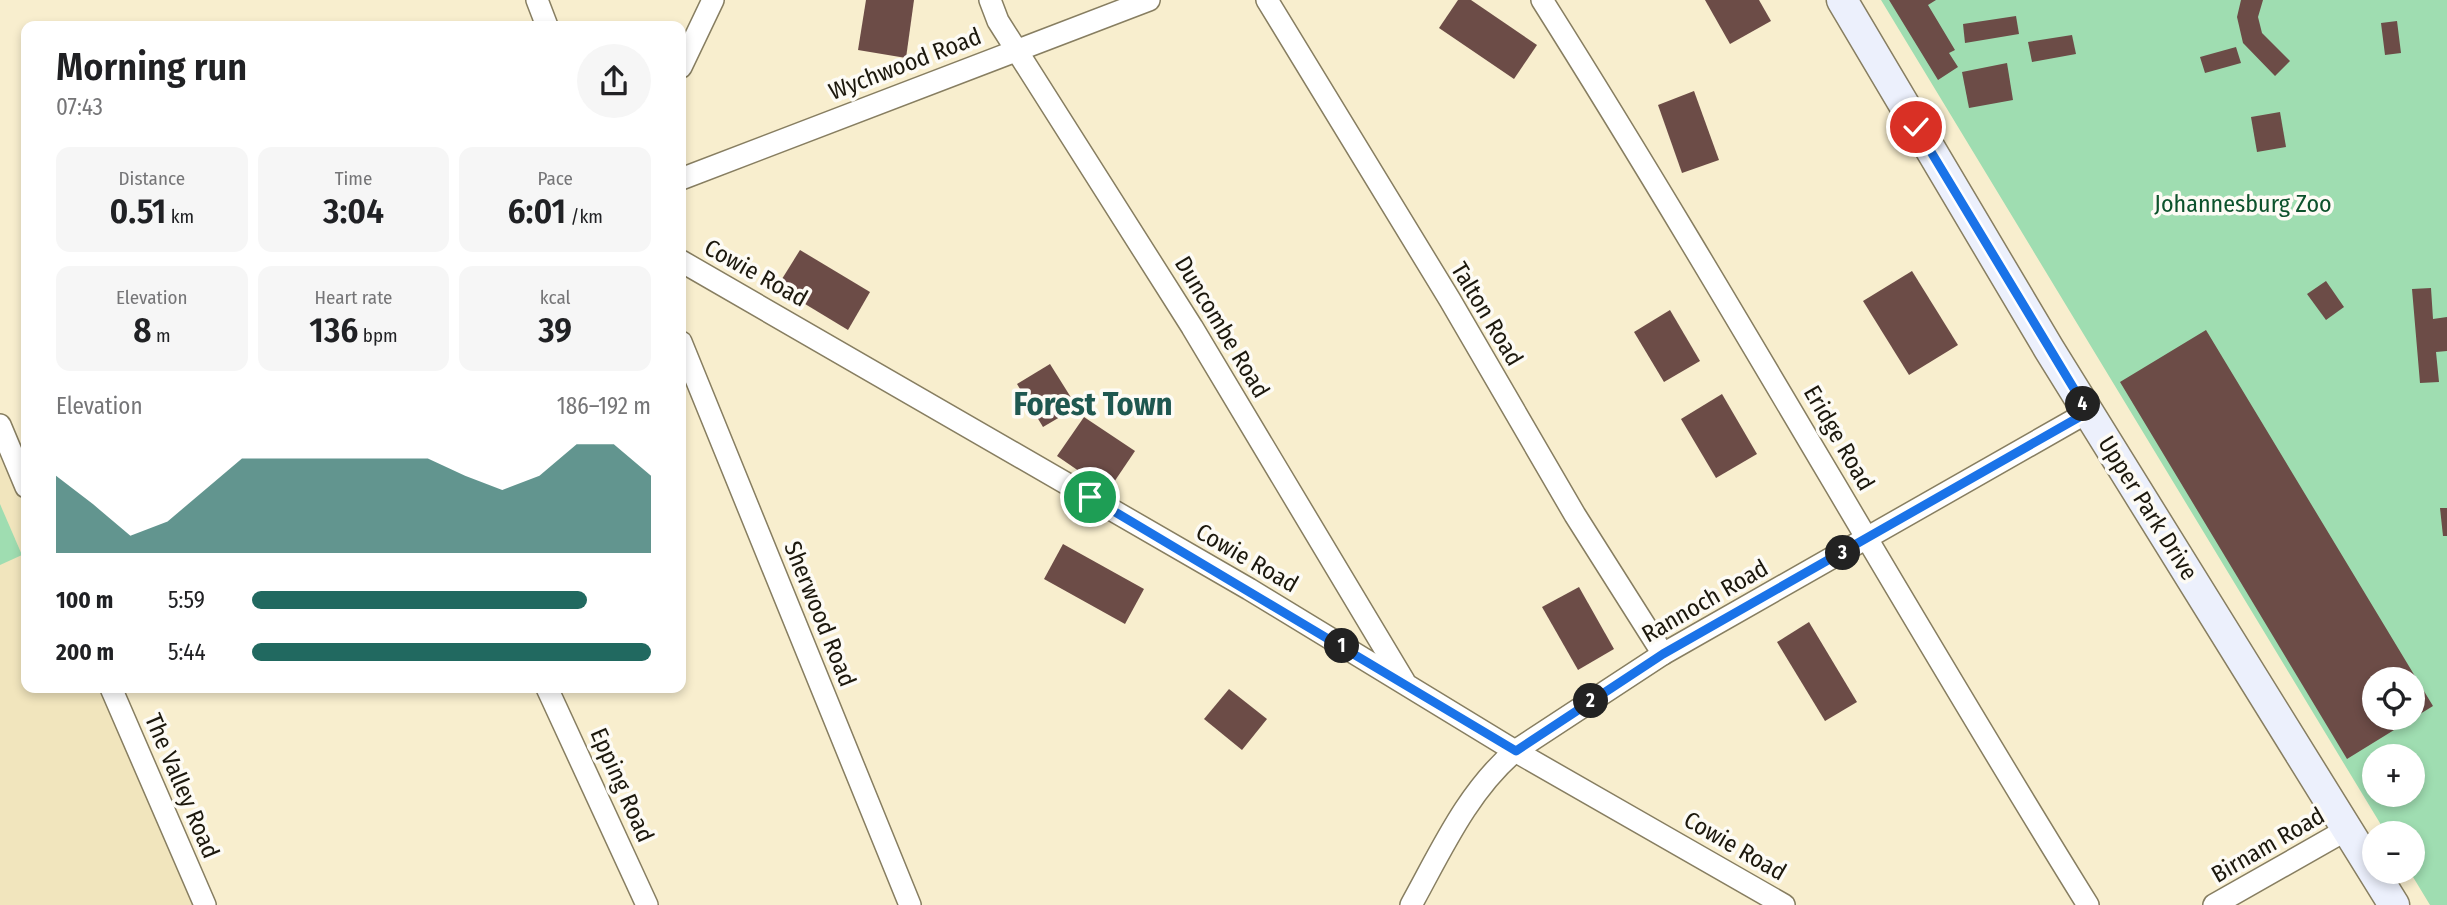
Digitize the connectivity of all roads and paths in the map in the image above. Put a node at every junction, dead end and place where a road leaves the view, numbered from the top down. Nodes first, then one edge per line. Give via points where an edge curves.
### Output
1 (537, 0) edge
2 (713, 0) edge
3 (990, 0) edge
4 (1149, 0) edge
5 (1267, 0) edge
6 (1542, 0) edge
7 (1842, 0) edge
8 (545, 21) edge
9 (1016, 50) junction
10 (686, 57) edge
11 (686, 176) edge
12 (686, 264) edge
13 (686, 354) edge
14 (2088, 412) junction
15 (0, 425) edge
16 (21, 475) edge
17 (1868, 539) junction
18 (1663, 654) junction
19 (1405, 683) junction
20 (113, 693) edge
21 (549, 693) edge
22 (1516, 751) junction
23 (2346, 830) junction
24 (205, 905) edge
25 (647, 905) edge
26 (910, 905) edge
27 (1411, 905) edge
28 (1784, 905) edge
29 (2088, 905) edge
30 (2214, 905) edge
31 (2394, 905) edge

1 - 8 street
2 - 10 street
3 - 9 street, Duncombe Road
4 - 9 street, Wychwood Road
5 - 18 street, Talton Road
6 - 17 street, Eridge Road
7 - 14 main road, Upper Park Drive
9 - 11 street, Wychwood Road
9 - 19 street, Duncombe Road via 1192,327
12 - 19 street, Cowie Road
13 - 26 street, Sherwood Road
14 - 17 street, Rannoch Road
14 - 23 main road, Upper Park Drive
15 - 16 street
17 - 18 street, Rannoch Road
17 - 29 street, Eridge Road
18 - 22 street, Rannoch Road
19 - 22 street, Cowie Road
20 - 24 street, The Valley Road
21 - 25 street, Epping Road
22 - 27 street, Rannoch Road via 1493,770 1468,803
22 - 28 street, Cowie Road
23 - 30 street, Birnam Road
23 - 31 main road, Upper Park Drive

